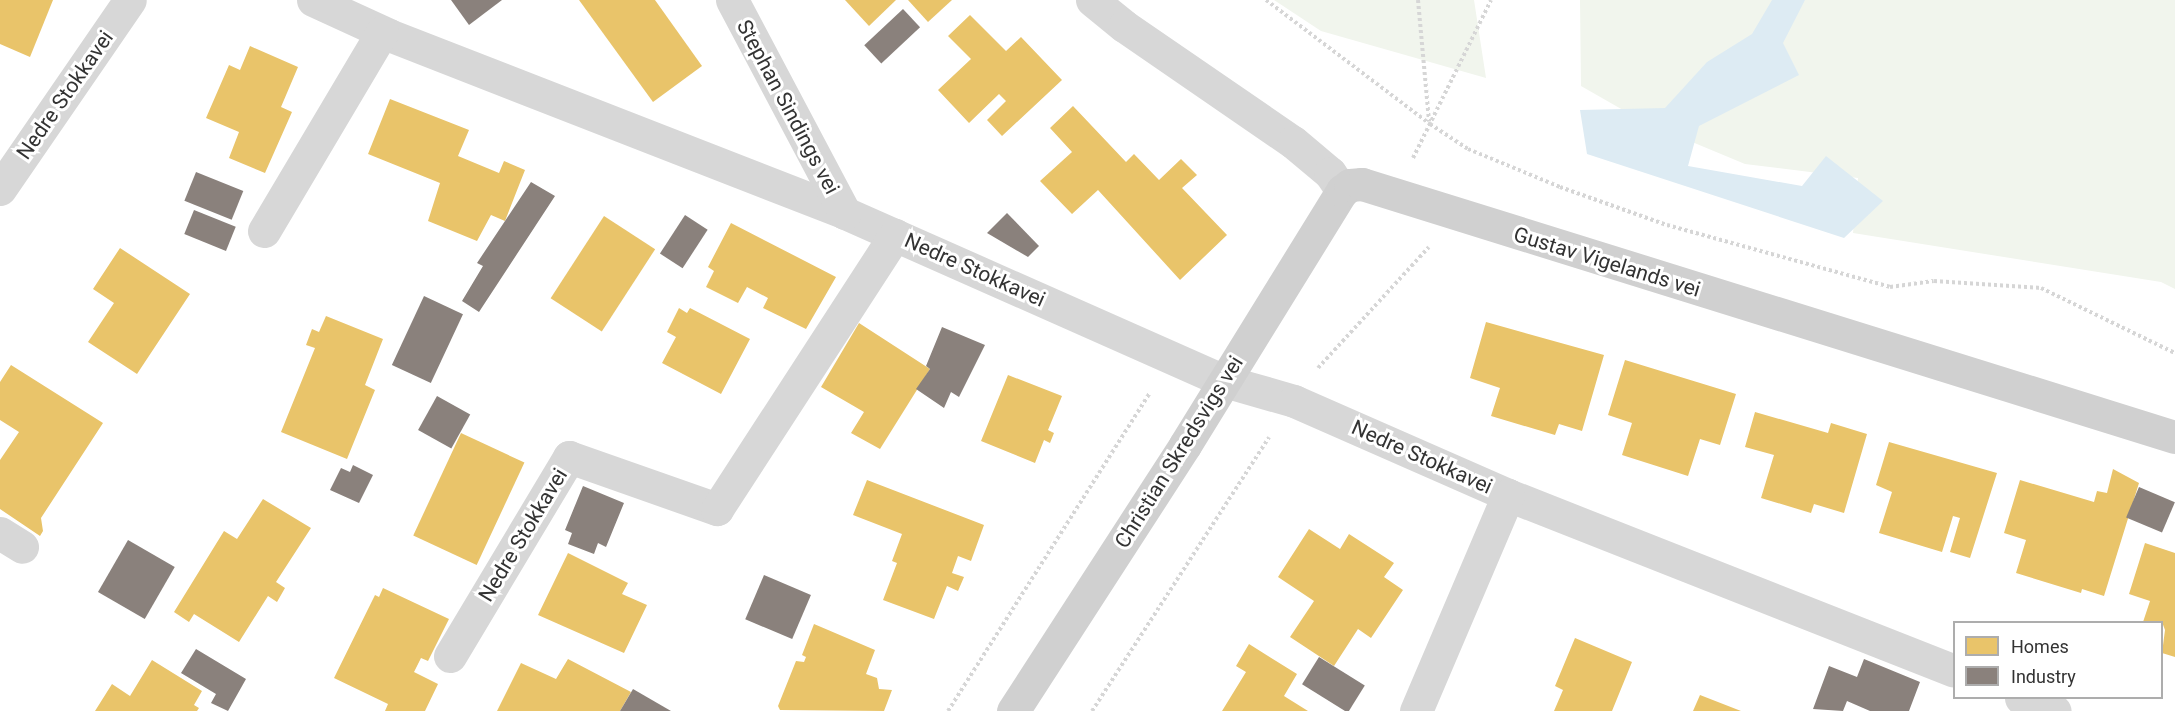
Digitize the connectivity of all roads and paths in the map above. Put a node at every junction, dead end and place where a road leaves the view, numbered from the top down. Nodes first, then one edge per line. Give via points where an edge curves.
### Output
1 (130, 0) edge
2 (313, 0) edge
3 (732, 0) edge
4 (1092, 0) edge
5 (1266, 0) edge
6 (1418, 0) edge
7 (1491, 0) edge
8 (382, 32) junction
9 (1430, 124) junction
10 (0, 189) edge
11 (1342, 191) junction
12 (1395, 196) junction
13 (845, 213) junction
14 (264, 231) dead end
15 (895, 235) junction
16 (1433, 241) dead end
17 (2175, 353) edge
18 (1173, 357) junction
19 (1224, 381) junction
20 (1294, 401) junction
21 (2175, 437) edge
22 (1508, 495) junction
23 (450, 656) dead end
24 (1953, 671) edge
25 (2024, 699) edge
26 (948, 711) edge
27 (1013, 711) edge
28 (1092, 711) edge
29 (1416, 711) edge
30 (2055, 711) edge

1 - 10 street, Nedre Stokkavei
2 - 8 street, Nedre Stokkavei
3 - 13 street, Stephan Sindings vei
4 - 11 street via 1293,142 1330,173
5 - 9 path
6 - 9 path
7 - 9 path
8 - 13 street, Nedre Stokkavei
8 - 14 street
9 - 12 path
9 - 17 path via 1468,149 1667,225 1890,287 1934,281 2041,288
11 - 12 main road, Gustav Vigelands vei via 1350,185 1362,184
11 - 19 main road, Christian Skredsvigs vei
12 - 21 main road, Gustav Vigelands vei
13 - 15 street, Nedre Stokkavei
15 - 18 street, Nedre Stokkavei
15 - 23 street, Nedre Stokkavei via 717,509 569,457
16 - 20 path via 1311,376
18 - 19 street, Nedre Stokkavei
18 - 26 path
19 - 20 street, Nedre Stokkavei
19 - 27 main road, Christian Skredsvigs vei
20 - 22 street, Nedre Stokkavei
20 - 28 path
22 - 24 street, Nedre Stokkavei
22 - 29 street
25 - 30 street

